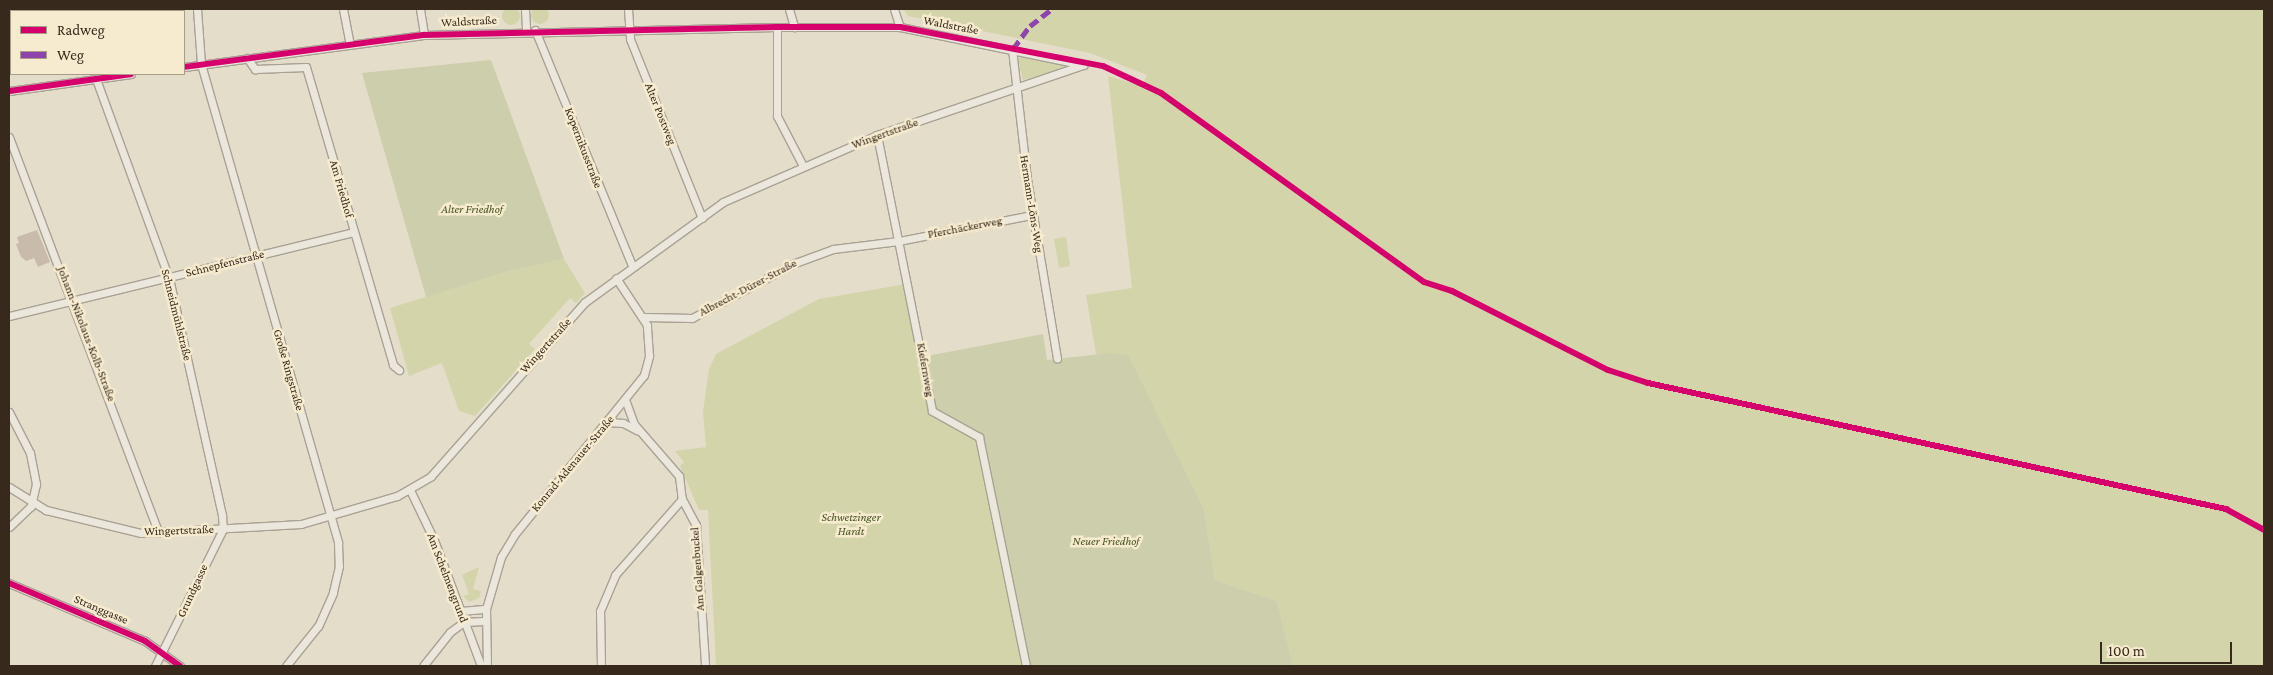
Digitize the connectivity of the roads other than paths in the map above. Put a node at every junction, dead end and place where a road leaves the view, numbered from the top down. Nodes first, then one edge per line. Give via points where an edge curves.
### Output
1 (198, 9) edge
2 (343, 9) edge
3 (420, 9) edge
4 (525, 9) edge
5 (628, 9) edge
6 (789, 9) edge
7 (894, 9) edge
8 (777, 27) junction
9 (794, 27) junction
10 (900, 27) junction
11 (628, 28) junction
12 (526, 30) junction
13 (535, 30) junction
14 (424, 35) junction
15 (350, 44) junction
16 (1012, 50) junction
17 (248, 58) junction
18 (201, 64) junction
19 (1083, 65) joint
20 (185, 67) edge
21 (124, 75) edge
22 (96, 79) junction
23 (1015, 88) junction
24 (9, 91) edge
25 (877, 135) junction
26 (9, 137) edge
27 (803, 166) junction
28 (1032, 215) junction
29 (702, 218) junction
30 (354, 232) junction
31 (899, 241) junction
32 (255, 256) junction
33 (632, 265) junction
34 (169, 278) junction
35 (616, 278) junction
36 (73, 300) junction
37 (9, 316) edge
38 (645, 317) junction
39 (1056, 358) dead end
40 (399, 370) dead end
41 (626, 402) junction
42 (9, 412) edge
43 (608, 422) junction
44 (639, 432) junction
45 (9, 486) edge
46 (410, 490) junction
47 (682, 499) junction
48 (33, 503) junction
49 (330, 515) junction
50 (9, 528) edge
51 (223, 529) junction
52 (159, 533) junction
53 (9, 583) edge
54 (486, 609) junction
55 (461, 611) junction
56 (484, 621) junction
57 (464, 622) junction
58 (164, 654) junction
59 (155, 666) edge
60 (180, 666) edge
61 (286, 666) edge
62 (423, 666) edge
63 (481, 666) edge
64 (487, 666) edge
65 (601, 666) edge
66 (705, 666) edge
67 (1026, 666) edge

1 - 18 street, Große Ringstraße
2 - 15 street
3 - 14 street
4 - 12 street
5 - 11 street, Alter Postweg
6 - 9 street
7 - 10 street
8 - 9 street, Waldstraße
8 - 11 street, Waldstraße
8 - 27 street via 775,104 782,128
9 - 10 street, Waldstraße
10 - 16 street, Waldstraße
11 - 13 street, Waldstraße
11 - 29 street, Alter Postweg
12 - 13 street, Waldstraße
12 - 14 street, Waldstraße
13 - 33 street, Kopernikusstraße
14 - 15 street, Waldstraße
15 - 17 street, Waldstraße
16 - 19 street, Waldstraße
16 - 23 street, Hermann-Löns-Weg
17 - 18 street, Waldstraße
17 - 30 street, Am Friedhof via 255,69 306,66
18 - 20 street, Waldstraße
18 - 32 street, Große Ringstraße
19 - 23 street, Wingertstraße
21 - 22 street
22 - 24 street
22 - 34 street, Schneidmühlstraße
23 - 25 street, Wingertstraße
23 - 28 street, Hermann-Löns-Weg
25 - 27 street, Wingertstraße
25 - 31 street, Kiefernweg
26 - 36 street, Johann-Nikolaus-Kolb-Straße
27 - 29 street, Wingertstraße via 723,202
28 - 31 street, Pferchäckerweg
28 - 39 street, Hermann-Löns-Weg
29 - 33 street, Wingertstraße
30 - 32 street, Schnepfenstraße
30 - 40 street, Am Friedhof via 392,364
31 - 38 street, Albrecht-Dürer-Straße via 813,254 692,318
31 - 67 street, Kiefernweg via 932,410 979,436
32 - 34 street, Schnepfenstraße
32 - 49 street, Große Ringstraße
33 - 35 street, Wingertstraße
34 - 36 street, Schnepfenstraße
34 - 51 street, Schneidmühlstraße
35 - 38 street
35 - 46 street, Wingertstraße via 585,302 437,469
36 - 37 street, Schnepfenstraße
36 - 52 street, Johann-Nikolaus-Kolb-Straße
38 - 41 street, Konrad-Adenauer-Straße via 649,346 646,366
41 - 43 street, Konrad-Adenauer-Straße
41 - 44 street, Am Galgenbuckel via 629,416
42 - 48 street via 35,468
43 - 44 street, Am Galgenbuckel via 623,423
43 - 54 street, Konrad-Adenauer-Straße via 514,535 501,557
44 - 47 street, Am Galgenbuckel via 679,476
45 - 48 street, Wingertstraße
46 - 49 street, Wingertstraße
46 - 55 street, Am Schelmengrund
47 - 65 street via 615,575 600,611
47 - 66 street, Am Galgenbuckel via 696,525
48 - 50 street
48 - 52 street, Wingertstraße via 90,524
49 - 51 street, Wingertstraße via 301,524
49 - 61 street, Große Ringstraße via 339,552 335,586 318,626
51 - 52 street, Wingertstraße
51 - 58 street, Grundgasse
53 - 58 street, Stranggasse via 145,641
54 - 55 street
54 - 56 street, Konrad-Adenauer-Straße
55 - 57 street, Am Schelmengrund
56 - 57 street
56 - 64 street, Konrad-Adenauer-Straße
57 - 62 street via 450,632
57 - 63 street, Am Schelmengrund
58 - 59 street, Grundgasse
58 - 60 street, Stranggasse

